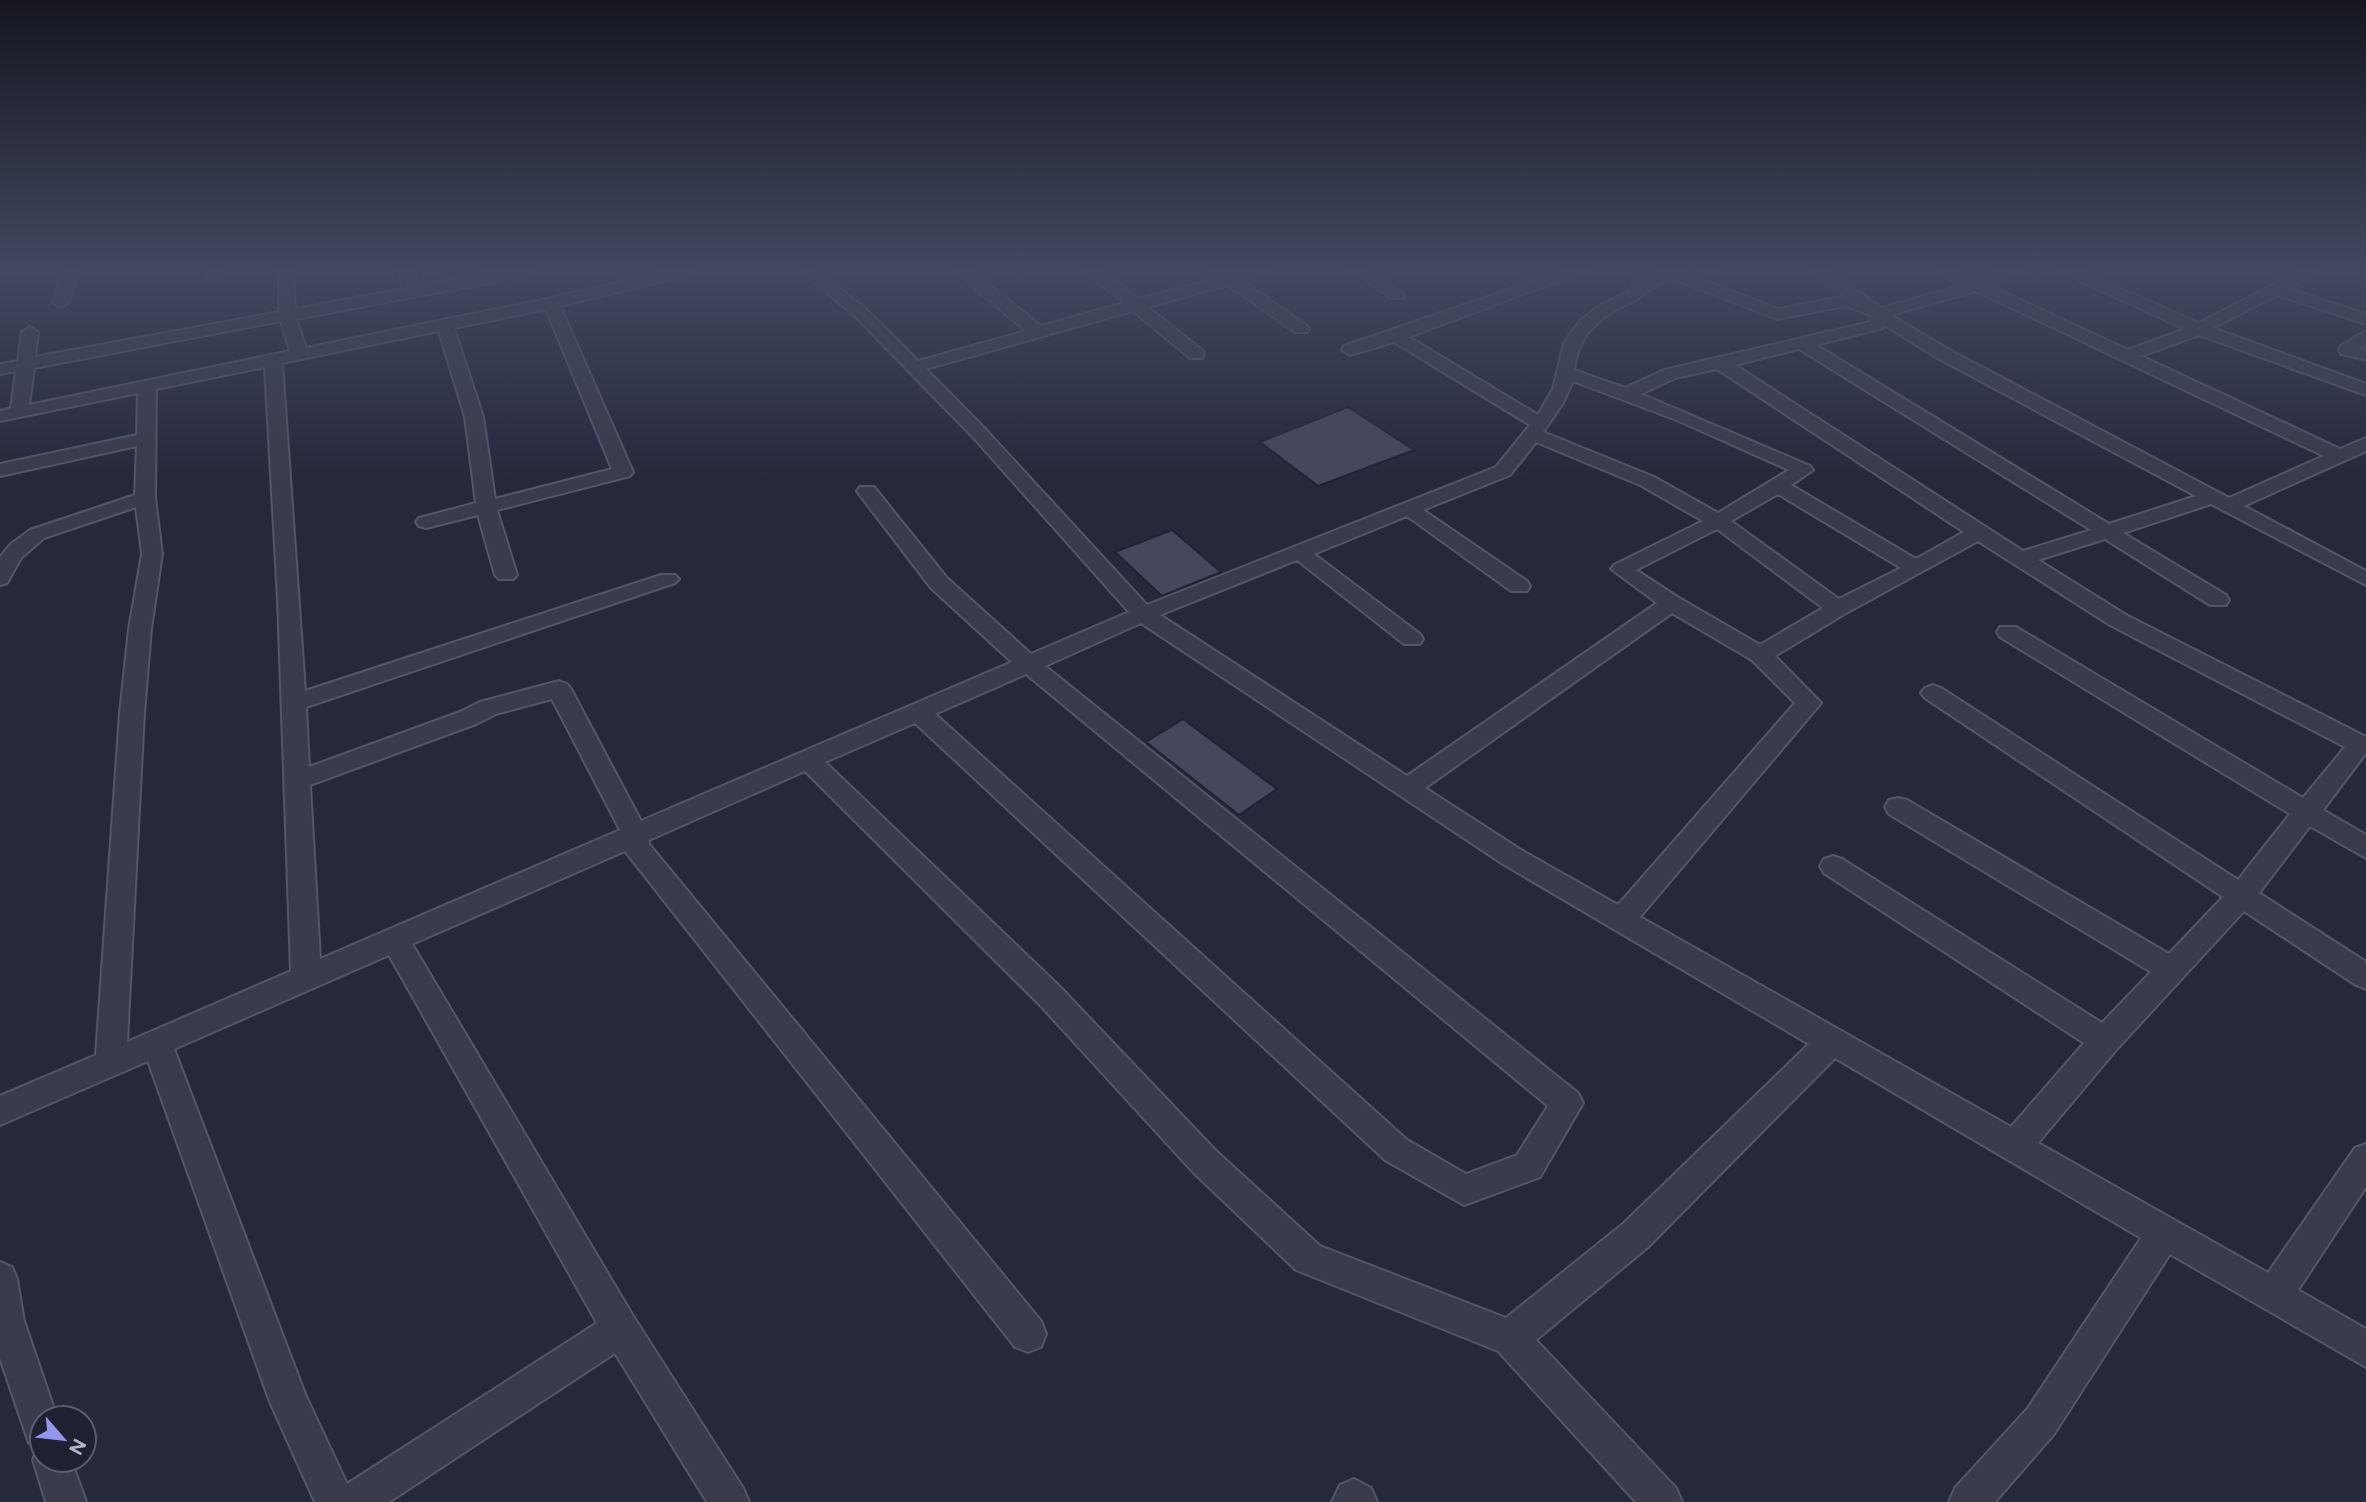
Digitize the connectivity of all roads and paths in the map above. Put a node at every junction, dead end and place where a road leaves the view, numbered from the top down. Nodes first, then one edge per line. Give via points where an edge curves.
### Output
1 (29, 340) edge
2 (155, 340) edge
3 (295, 340) edge
4 (372, 340) edge
5 (450, 340) edge
6 (567, 340) edge
7 (888, 340) edge
8 (1013, 340) edge
9 (1179, 340) edge
10 (1383, 340) edge
11 (1402, 340) edge
12 (1574, 340) edge
13 (1818, 340) edge
14 (1922, 340) edge
15 (2093, 340) edge
16 (2169, 340) edge
17 (2230, 340) edge
18 (2360, 340) edge
19 (1803, 344) junction
20 (1350, 350) dead end
21 (2347, 350) junction
22 (1196, 354) dead end
23 (300, 355) junction
24 (2366, 355) edge
25 (2127, 356) junction
26 (273, 361) junction
27 (1720, 363) junction
28 (25, 364) junction
29 (914, 367) junction
30 (0, 369) edge
31 (2315, 371) junction
32 (1565, 372) junction
33 (147, 386) junction
34 (2366, 390) edge
35 (1628, 393) junction
36 (19, 412) junction
37 (0, 416) edge
38 (1536, 429) junction
39 (147, 438) junction
40 (2366, 444) edge
41 (2340, 456) junction
42 (0, 470) edge
43 (1777, 485) junction
44 (867, 491) dead end
45 (145, 498) junction
46 (2219, 502) junction
47 (486, 508) junction
48 (1411, 510) junction
49 (1718, 521) junction
50 (426, 522) dead end
51 (1978, 532) junction
52 (2105, 532) junction
53 (1300, 553) junction
54 (2021, 559) junction
55 (1916, 568) junction
56 (506, 575) dead end
57 (0, 579) edge
58 (668, 579) dead end
59 (2366, 579) edge
60 (1519, 586) dead end
61 (2218, 600) dead end
62 (1671, 603) junction
63 (1838, 608) junction
64 (1143, 614) junction
65 (2008, 632) dead end
66 (1412, 639) dead end
67 (1760, 655) junction
68 (1028, 664) junction
69 (1933, 693) dead end
70 (294, 703) junction
71 (918, 712) junction
72 (2364, 743) edge
73 (807, 759) junction
74 (298, 780) junction
75 (1408, 788) junction
76 (1898, 807) dead end
77 (2306, 813) junction
78 (635, 834) junction
79 (2366, 848) edge
80 (1833, 866) dead end
81 (2241, 897) junction
82 (1620, 920) junction
83 (394, 938) junction
84 (2171, 970) junction
85 (306, 976) junction
86 (2366, 977) edge
87 (156, 1041) junction
88 (2105, 1041) junction
89 (1831, 1042) junction
90 (110, 1063) junction
91 (0, 1111) edge
92 (2013, 1148) junction
93 (2366, 1159) edge
94 (2164, 1233) junction
95 (0, 1279) edge
96 (2274, 1295) junction
97 (620, 1329) junction
98 (1028, 1334) dead end
99 (1510, 1338) junction
100 (2366, 1349) edge
101 (33, 1404) edge
102 (57, 1474) edge
103 (66, 1502) edge
104 (335, 1502) edge
105 (355, 1502) edge
106 (729, 1502) edge
107 (1662, 1502) edge
108 (1969, 1502) edge

1 - 28 street
2 - 28 street
3 - 23 street
4 - 23 street
5 - 47 street via 474,417
6 - 47 street via 623,472
7 - 29 street
8 - 29 street
9 - 22 street
10 - 20 street
11 - 38 street
12 - 32 street
13 - 19 street
14 - 46 street
15 - 25 street
16 - 25 street
17 - 31 street
18 - 21 street
19 - 27 street
19 - 52 street
21 - 24 street
21 - 31 street
23 - 26 street
25 - 41 street
26 - 33 street
26 - 70 street
27 - 35 street via 1670,374
27 - 51 street
28 - 30 street
28 - 36 street
29 - 64 street
31 - 34 street
32 - 35 street
32 - 38 street via 1562,390
33 - 36 street
33 - 39 street
35 - 43 street via 1803,470
36 - 37 street
38 - 48 street via 1503,471
38 - 49 street via 1647,481
39 - 42 street
39 - 45 street
40 - 41 street
41 - 46 street
43 - 49 street
43 - 55 street
44 - 68 street via 939,583
45 - 57 street via 37,534 5,563
45 - 90 street via 152,554 132,713
46 - 52 street
46 - 59 street
47 - 50 street
47 - 56 street
48 - 53 street
48 - 60 street
49 - 62 street via 1621,569
49 - 63 street
51 - 54 street
51 - 55 street
52 - 54 street
52 - 61 street
53 - 64 street
53 - 66 street
54 - 72 street via 2118,620
55 - 63 street
58 - 70 street
62 - 67 street
62 - 75 street
63 - 67 street
64 - 68 street
64 - 75 street
65 - 77 street
67 - 82 street via 1809,703
68 - 71 street
68 - 71 street via 1567,1103 1528,1166 1464,1190 1396,1150
69 - 81 street
70 - 74 street
71 - 73 street
72 - 77 street
73 - 78 street
73 - 99 street via 1050,996 1204,1161 1308,1258
74 - 78 street via 488,708 559,688
74 - 85 street
75 - 82 street via 1512,857
76 - 84 street
77 - 79 street
77 - 81 street
78 - 83 street
78 - 98 street via 636,847
80 - 88 street
81 - 84 street
81 - 86 street
82 - 89 street
83 - 85 street
83 - 97 street
84 - 88 street
85 - 87 street
87 - 90 street
87 - 104 street via 289,1402
88 - 92 street
89 - 92 street
89 - 99 street via 1636,1235
90 - 91 street
92 - 94 street
93 - 96 street
94 - 96 street
94 - 108 street via 2041,1421
95 - 101 street via 6,1321
96 - 100 street
97 - 105 street
97 - 106 street
99 - 107 street
102 - 103 street

